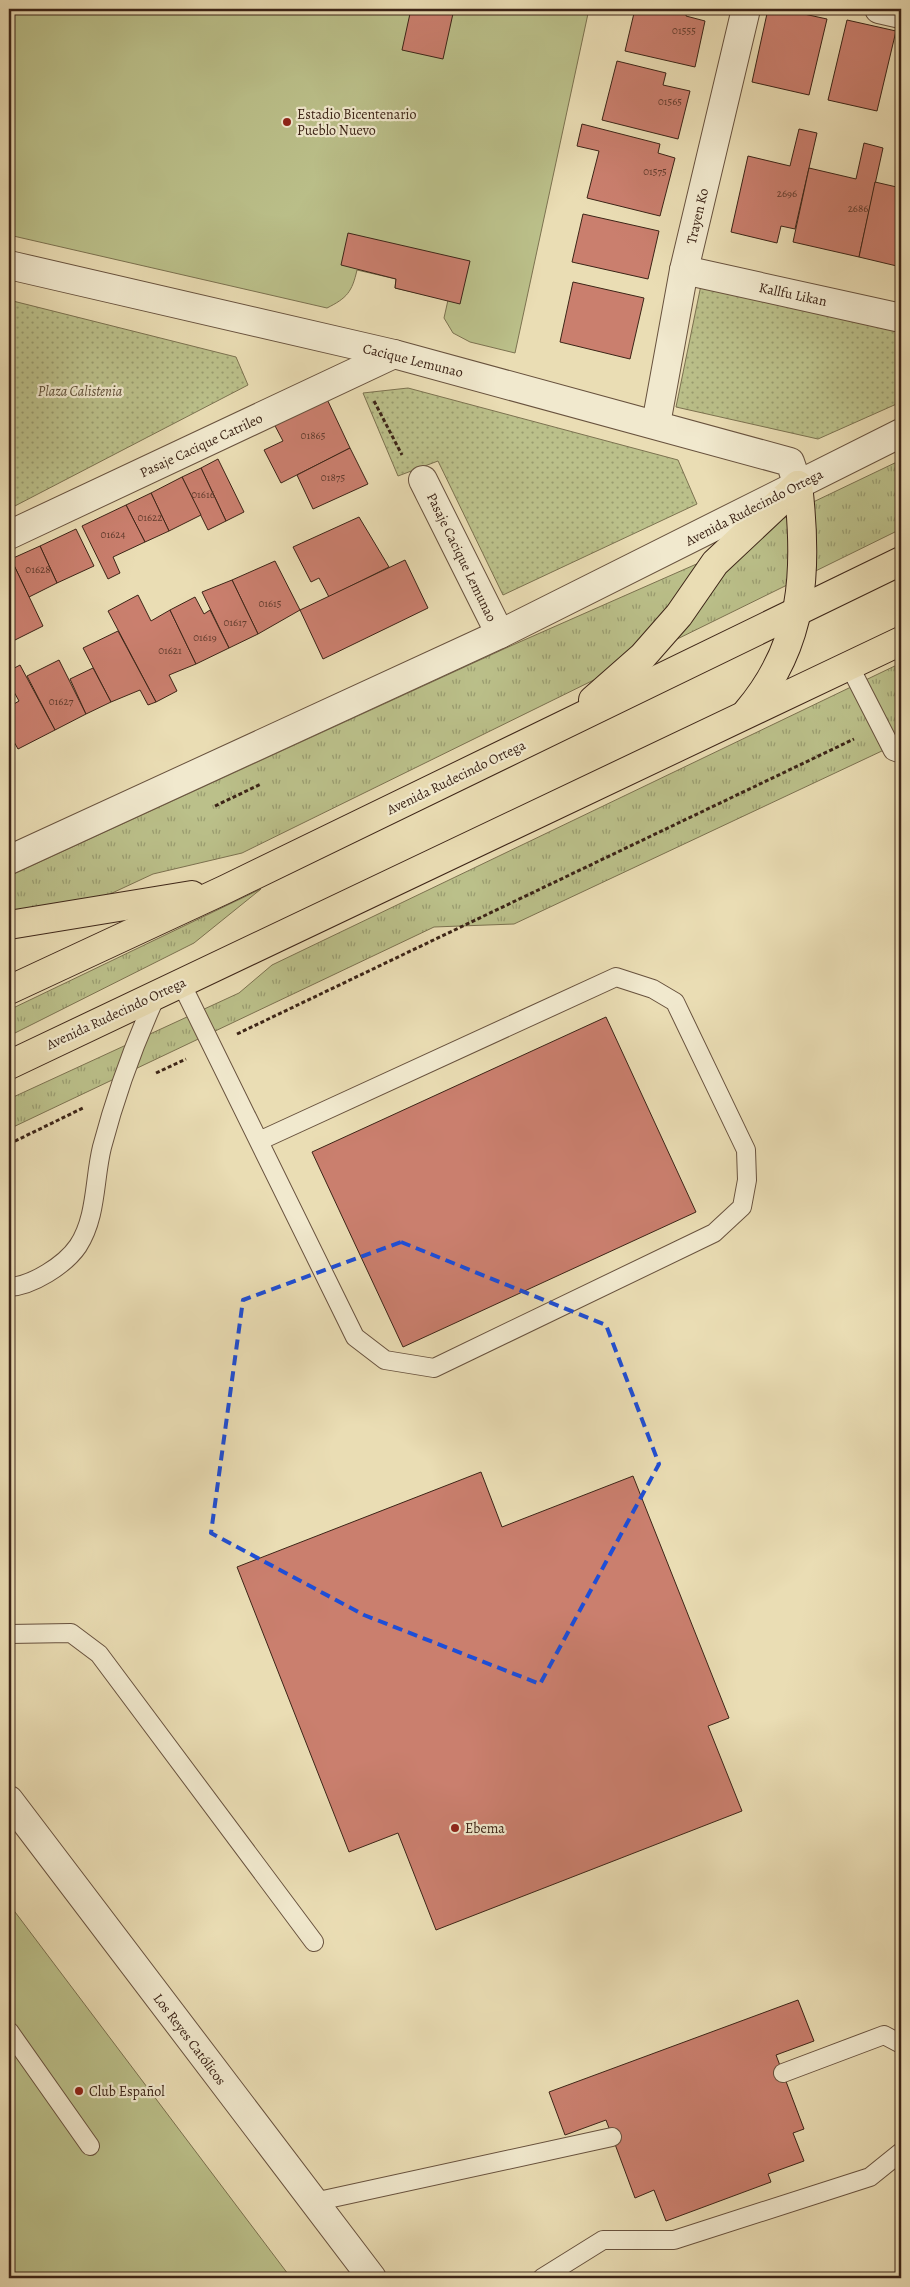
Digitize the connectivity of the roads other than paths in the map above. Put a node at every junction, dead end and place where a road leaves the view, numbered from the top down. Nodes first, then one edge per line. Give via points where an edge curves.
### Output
1 (746, 9) edge
2 (880, 9) edge
3 (901, 14) edge
4 (9, 265) edge
5 (684, 270) junction
6 (901, 318) edge
7 (394, 354) junction
8 (656, 424) junction
9 (901, 433) edge
10 (423, 480) road end
11 (798, 485) junction
12 (11, 529) edge
13 (901, 561) edge
14 (798, 612) junction
15 (500, 634) junction
16 (901, 641) edge
17 (850, 667) junction
18 (744, 715) junction
19 (556, 728) junction
20 (901, 754) edge
21 (9, 860) edge
22 (226, 889) junction
23 (9, 925) edge
24 (169, 988) junction
25 (9, 990) edge
26 (9, 1064) edge
27 (259, 1141) junction
28 (9, 1287) edge
29 (9, 1634) edge
30 (9, 1800) edge
31 (314, 1942) dead end
32 (9, 2031) edge
33 (901, 2044) edge
34 (782, 2073) dead end
35 (612, 2137) dead end
36 (90, 2146) dead end
37 (901, 2152) edge
38 (314, 2202) junction
39 (372, 2278) edge
40 (542, 2278) edge

1 - 5 street, Trayen Ko
2 - 3 street
4 - 7 street, Cacique Lemunao
5 - 6 street, Kallfu Likan
5 - 8 street, Trayen Ko
7 - 8 street, Cacique Lemunao
7 - 12 street, Pasaje Cacique Catrileo
8 - 11 street, Cacique Lemunao via 790,462
9 - 11 street, Avenida Rudecindo Ortega
10 - 15 street, Pasaje Cacique Lemunao
11 - 14 main road via 803,527 803,570
11 - 15 street, Avenida Rudecindo Ortega
11 - 19 main road via 715,563 679,615 643,656
13 - 14 main road, Avenida Rudecindo Ortega
14 - 18 main road via 773,677
14 - 19 main road, Avenida Rudecindo Ortega
15 - 21 street, Avenida Rudecindo Ortega
16 - 17 main road, Avenida Rudecindo Ortega
17 - 18 main road, Avenida Rudecindo Ortega
17 - 20 lane via 892,751
18 - 24 main road, Avenida Rudecindo Ortega
19 - 22 main road, Avenida Rudecindo Ortega
22 - 23 main road
22 - 25 main road, Avenida Rudecindo Ortega
24 - 26 main road, Avenida Rudecindo Ortega
24 - 27 lane via 212,1046
24 - 28 lane via 138,1038 118,1092 100,1154 88,1224 79,1244 58,1267 17,1287
27 - 27 lane via 355,1337 386,1360 434,1368 714,1233 742,1207 746,1180 746,1150 675,1002 653,989 616,977
29 - 31 lane via 70,1634 100,1654
30 - 38 street, Los Reyes Católicos
32 - 36 lane
33 - 34 lane via 884,2035
35 - 38 lane
37 - 40 lane via 870,2177 674,2240 603,2240
38 - 39 street, Los Reyes Católicos

